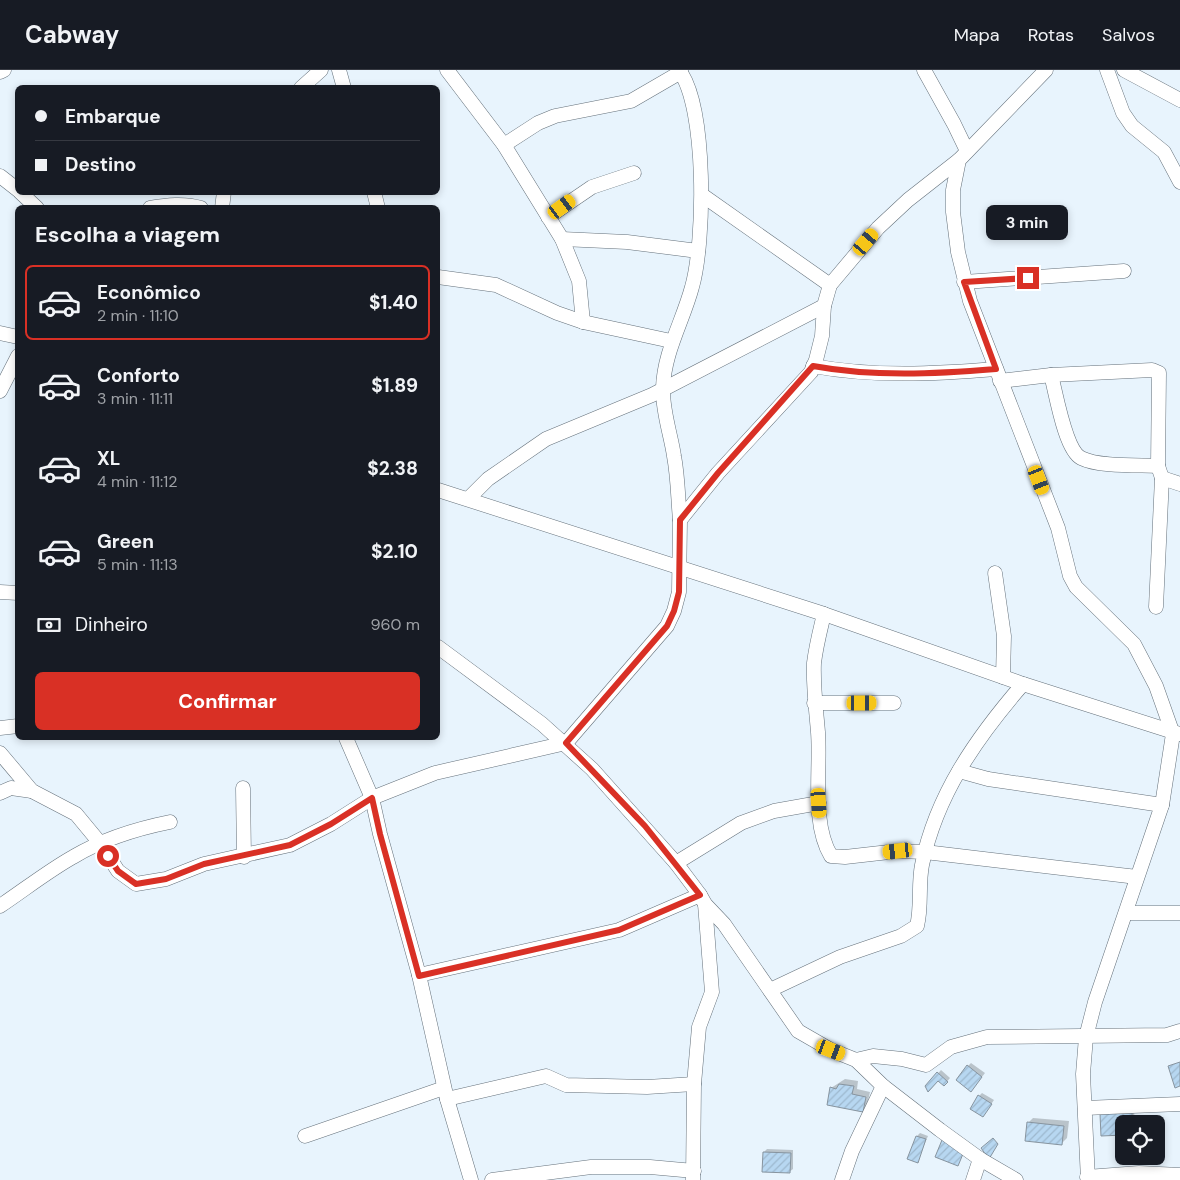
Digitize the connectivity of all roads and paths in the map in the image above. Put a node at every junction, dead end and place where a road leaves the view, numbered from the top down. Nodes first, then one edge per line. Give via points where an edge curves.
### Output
1 (4, 70) edge
2 (321, 70) edge
3 (339, 70) edge
4 (447, 70) edge
5 (924, 70) edge
6 (1046, 70) edge
7 (1107, 70) edge
8 (1124, 70) edge
9 (680, 71) edge
10 (0, 72) edge
11 (304, 85) edge
12 (343, 85) edge
13 (1180, 100) edge
14 (504, 144) junction
15 (963, 156) junction
16 (634, 173) dead end
17 (0, 176) edge
18 (1180, 182) edge
19 (15, 188) edge
20 (23, 195) edge
21 (702, 195) junction
22 (34, 205) edge
23 (167, 205) edge
24 (192, 205) edge
25 (548, 217) junction
26 (562, 239) junction
27 (698, 252) junction
28 (1124, 271) dead end
29 (440, 277) edge
30 (964, 282) junction
31 (830, 285) junction
32 (824, 306) junction
33 (583, 322) junction
34 (0, 333) edge
35 (15, 336) edge
36 (671, 341) junction
37 (15, 362) edge
38 (813, 366) junction
39 (998, 375) junction
40 (1051, 375) junction
41 (663, 389) junction
42 (0, 391) edge
43 (1160, 472) junction
44 (1180, 484) edge
45 (440, 491) edge
46 (468, 499) junction
47 (680, 520) junction
48 (680, 569) junction
49 (995, 573) dead end
50 (0, 592) edge
51 (15, 593) edge
52 (1156, 607) dead end
53 (824, 614) junction
54 (440, 648) edge
55 (1003, 677) junction
56 (1023, 684) junction
57 (814, 703) junction
58 (894, 703) dead end
59 (15, 726) edge
60 (0, 728) edge
61 (1177, 734) edge
62 (347, 740) edge
63 (566, 743) junction
64 (0, 753) edge
65 (958, 771) junction
66 (243, 788) dead end
67 (32, 791) junction
68 (0, 793) edge
69 (372, 798) junction
70 (819, 803) junction
71 (1162, 805) junction
72 (170, 822) dead end
73 (100, 843) junction
74 (925, 852) junction
75 (244, 857) junction
76 (676, 863) junction
77 (1137, 877) junction
78 (703, 899) junction
79 (0, 906) edge
80 (1126, 913) junction
81 (1180, 913) edge
82 (419, 976) junction
83 (770, 990) junction
84 (1180, 1030) edge
85 (1086, 1037) junction
86 (856, 1060) junction
87 (694, 1084) junction
88 (883, 1086) junction
89 (445, 1094) junction
90 (1180, 1104) edge
91 (1085, 1108) junction
92 (305, 1136) dead end
93 (980, 1159) junction
94 (694, 1175) edge
95 (1180, 1175) edge
96 (1087, 1179) edge
97 (470, 1180) edge
98 (492, 1180) edge
99 (842, 1180) edge
100 (973, 1180) edge
101 (1016, 1180) edge

1 - 10 street
2 - 11 street
3 - 12 street
4 - 14 street
5 - 15 street via 954,124
6 - 15 street
7 - 18 street via 1123,113 1132,126 1164,152
8 - 13 street
9 - 14 street via 632,101 555,116
9 - 21 street via 696,118
14 - 25 street
15 - 30 street via 953,190 953,212
15 - 31 street via 878,228
16 - 25 street via 592,187
17 - 19 street
20 - 22 street
21 - 27 street
21 - 31 street
23 - 24 street
25 - 26 street
26 - 27 street via 627,242
26 - 33 street via 579,281
27 - 36 street via 693,285
28 - 30 street
29 - 33 street via 496,285
30 - 39 street
31 - 32 street
32 - 38 street via 822,336
32 - 41 street
33 - 36 street
34 - 35 street
36 - 41 street
37 - 42 street
38 - 39 street via 838,371
38 - 47 street
39 - 40 street
39 - 61 street via 1058,528 1070,576 1076,587 1134,644
40 - 43 street via 1066,433 1077,456
40 - 43 street via 1157,371 1160,376
41 - 46 street via 546,439 488,479
41 - 47 street via 675,459
43 - 44 street
43 - 52 street
45 - 46 street
46 - 48 street
47 - 48 street
48 - 53 street
48 - 63 street via 679,592 667,626
49 - 55 street via 1004,636
50 - 51 street
53 - 55 street
53 - 57 street via 815,656
54 - 63 street
55 - 56 street
56 - 61 street
56 - 65 street via 993,718
57 - 58 street
57 - 70 street via 818,732
59 - 60 street
61 - 71 street
62 - 69 street
63 - 69 street via 435,773
63 - 76 street
64 - 67 street
65 - 71 street via 988,779
65 - 74 street via 935,820
66 - 75 street
67 - 68 street via 11,788
67 - 73 street via 76,814
69 - 75 street via 290,845
69 - 82 street
70 - 74 street via 823,838 831,856
70 - 76 street via 774,811 741,822
71 - 77 street
72 - 73 street via 134,830
73 - 75 street via 118,871 136,884 166,879 204,864
73 - 79 street via 72,857
74 - 77 street
74 - 83 street via 917,926 889,941 840,957
76 - 78 street
77 - 80 street
78 - 82 street via 619,930
78 - 83 street
78 - 87 street via 712,992 699,1027
80 - 81 street
80 - 85 street
82 - 89 street
83 - 86 street via 798,1030 831,1050
84 - 85 street via 1166,1035
85 - 86 street via 987,1037 951,1048 926,1065 872,1056
85 - 91 street
86 - 88 street
87 - 89 street via 647,1087 566,1085 546,1076
87 - 94 street
88 - 93 street
88 - 99 street
89 - 92 street
89 - 97 street
90 - 91 street
91 - 96 street
93 - 100 street
93 - 101 street
94 - 98 street via 650,1167 591,1167
95 - 96 street via 1139,1173

